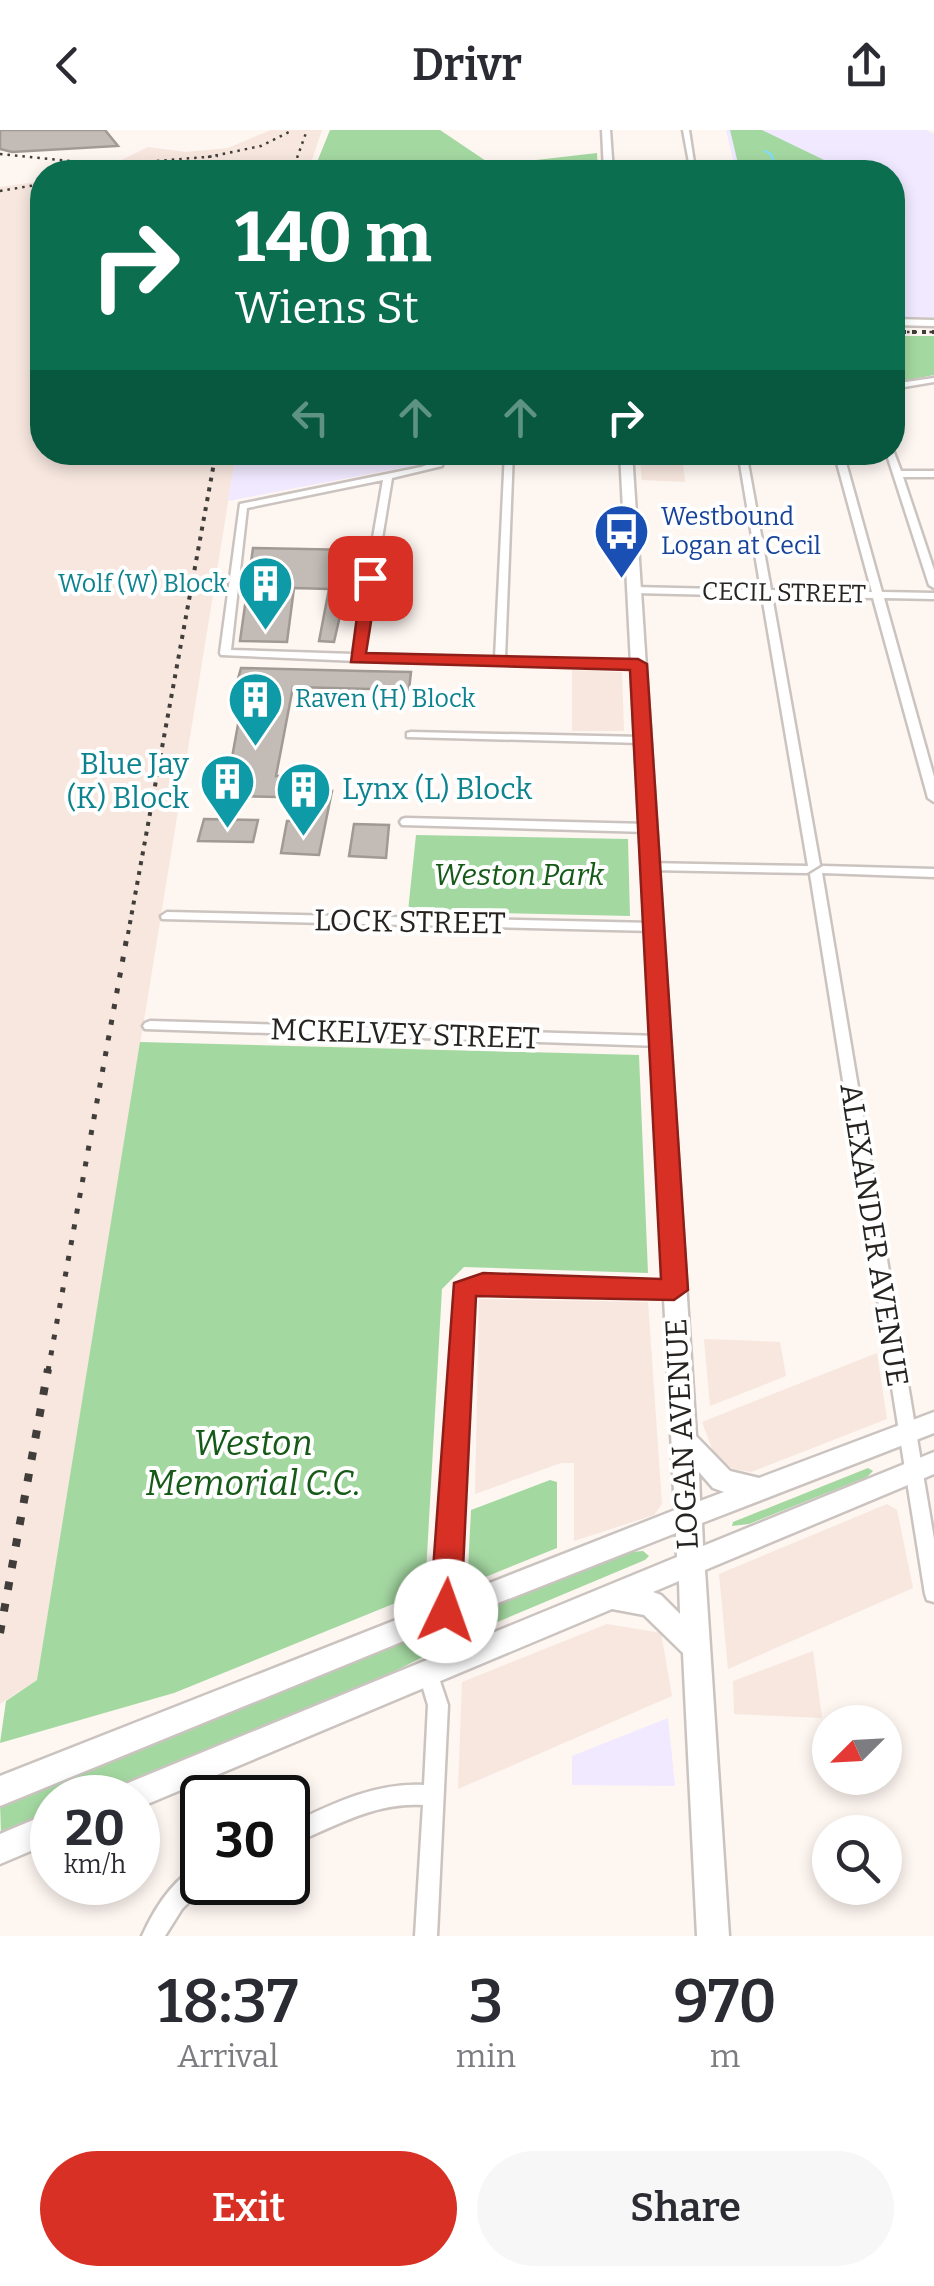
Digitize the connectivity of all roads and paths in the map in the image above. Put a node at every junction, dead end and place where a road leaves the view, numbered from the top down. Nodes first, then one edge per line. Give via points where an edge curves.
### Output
1 (606, 130) edge
2 (686, 130) edge
3 (608, 160) edge
4 (691, 160) edge
5 (905, 322) edge
6 (934, 323) edge
7 (934, 380) edge
8 (905, 386) edge
9 (435, 465) edge
10 (508, 465) edge
11 (627, 465) edge
12 (744, 465) edge
13 (842, 465) edge
14 (895, 465) edge
15 (898, 474) junction
16 (934, 474) edge
17 (388, 476) junction
18 (934, 585) edge
19 (634, 590) junction
20 (767, 593) junction
21 (877, 595) junction
22 (934, 596) edge
23 (357, 658) junction
24 (500, 662) junction
25 (638, 664) junction
26 (410, 736) dead end
27 (642, 740) junction
28 (934, 798) edge
29 (406, 822) dead end
30 (648, 828) junction
31 (650, 866) junction
32 (815, 870) junction
33 (934, 873) edge
34 (168, 916) dead end
35 (653, 927) junction
36 (150, 1026) dead end
37 (660, 1041) junction
38 (674, 1290) junction
39 (934, 1422) edge
40 (905, 1434) junction
41 (683, 1439) junction
42 (924, 1467) edge
43 (764, 1490) junction
44 (688, 1520) junction
45 (688, 1564) junction
46 (934, 1594) edge
47 (608, 1598) junction
48 (446, 1611) junction
49 (695, 1647) junction
50 (429, 1675) junction
51 (160, 1784) edge
52 (0, 1792) edge
53 (433, 1796) junction
54 (310, 1827) edge
55 (30, 1836) edge
56 (0, 1848) edge
57 (180, 1894) edge
58 (152, 1936) edge
59 (426, 1936) edge
60 (712, 1936) edge

1 - 3 main road
2 - 4 street
5 - 6 main road
7 - 8 street
9 - 17 street
10 - 24 street
11 - 19 main road, LOGAN AVENUE
12 - 20 street, ALEXANDER AVENUE
13 - 21 street
14 - 15 street
15 - 16 street
15 - 18 street
17 - 23 street
17 - 23 street via 241,510 225,653
19 - 20 street, CECIL STREET
19 - 25 main road, LOGAN AVENUE
20 - 21 street, CECIL STREET
20 - 32 street, ALEXANDER AVENUE
21 - 22 street, CECIL STREET
21 - 28 street
23 - 24 street
24 - 25 street
25 - 27 main road, LOGAN AVENUE
26 - 27 street
27 - 30 main road, LOGAN AVENUE
29 - 30 street
30 - 31 main road, LOGAN AVENUE
31 - 32 street
31 - 35 main road, LOGAN AVENUE
32 - 33 street
32 - 40 street, ALEXANDER AVENUE
34 - 35 street, LOCK STREET
35 - 37 main road, LOGAN AVENUE
36 - 37 street, MCKELVEY STREET
37 - 38 main road, LOGAN AVENUE
38 - 41 main road, LOGAN AVENUE
38 - 48 street via 472,1284 463,1290
39 - 40 main road
40 - 42 street, ALEXANDER AVENUE
40 - 43 main road
41 - 43 main road via 722,1480
41 - 44 main road, LOGAN AVENUE
42 - 45 main road
42 - 46 street, ALEXANDER AVENUE
43 - 44 main road
44 - 45 main road, LOGAN AVENUE
44 - 48 main road
45 - 47 main road
45 - 49 main road, LOGAN AVENUE
47 - 49 main road via 651,1604
47 - 50 main road
48 - 52 main road
49 - 60 main road, LOGAN AVENUE
50 - 51 main road
50 - 53 street via 438,1705
53 - 54 street via 369,1802
53 - 59 street
55 - 56 main road
57 - 58 street

